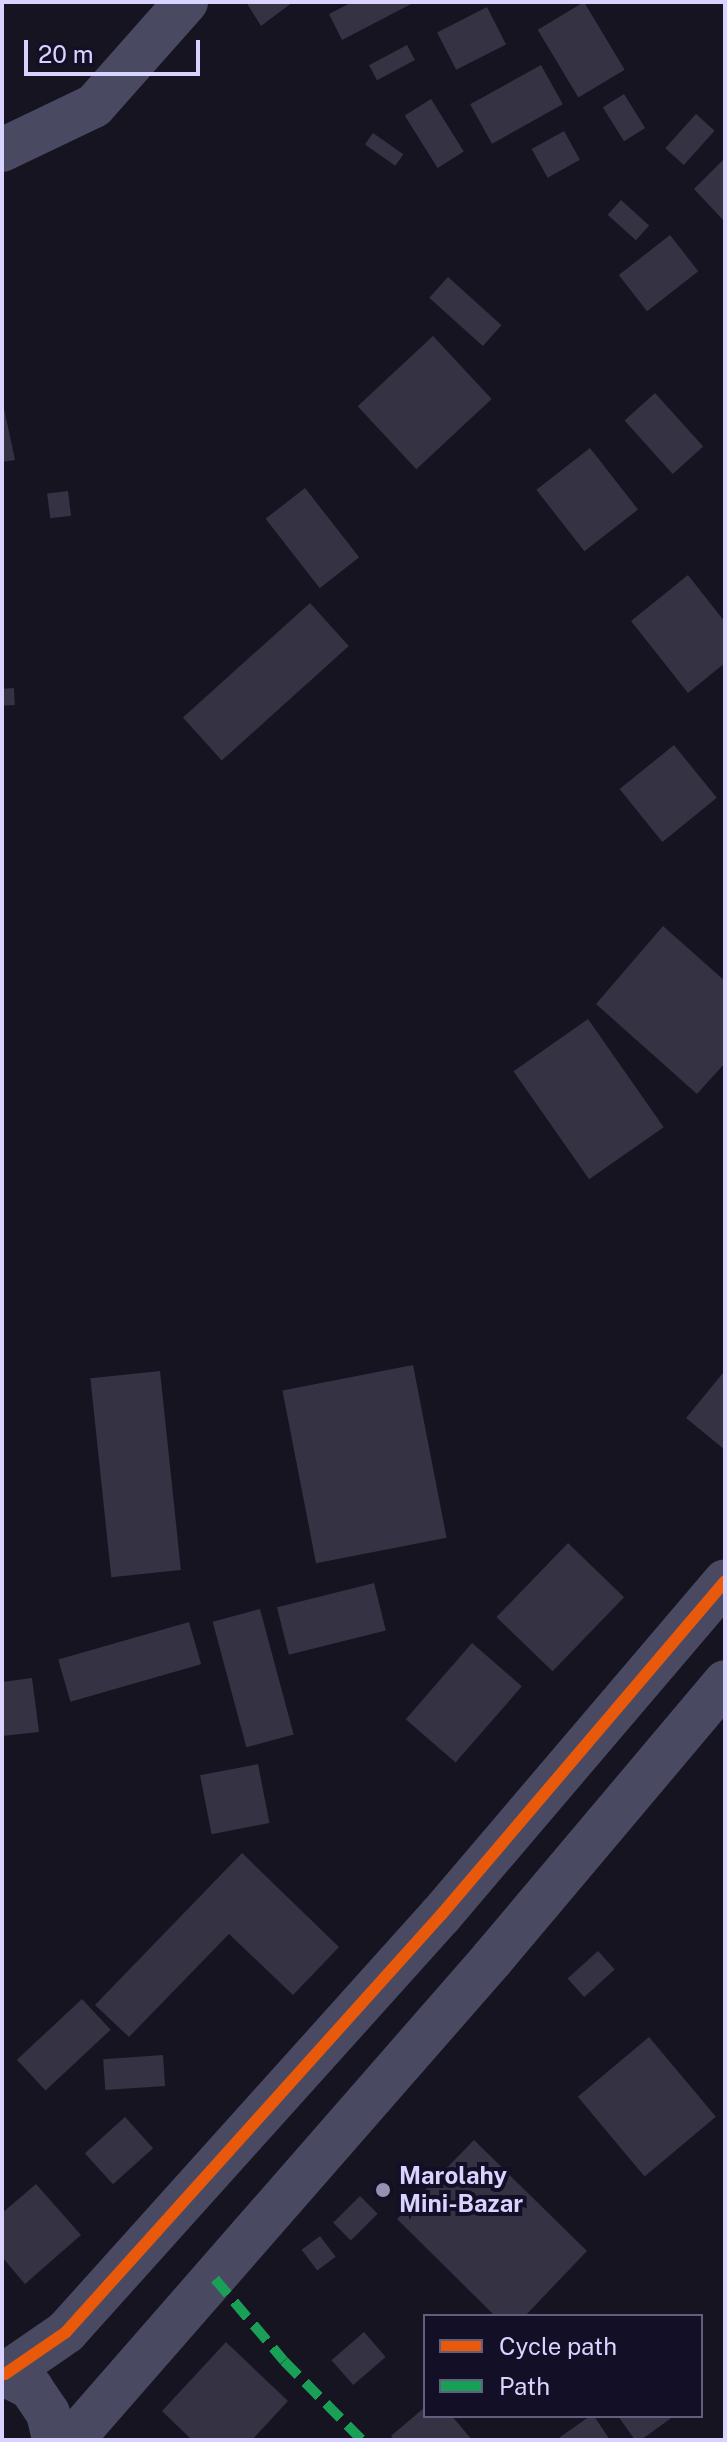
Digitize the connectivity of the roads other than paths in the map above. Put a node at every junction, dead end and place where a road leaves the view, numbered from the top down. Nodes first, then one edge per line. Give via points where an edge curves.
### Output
1 (186, 2) edge
2 (2, 150) edge
3 (725, 1581) edge
4 (725, 1682) edge
5 (4, 2373) edge
6 (54, 2440) edge
7 (72, 2440) edge

1 - 2 street via 94,106
3 - 5 street via 441,1915 66,2332
4 - 7 street via 482,1971
5 - 6 street via 31,2388 48,2413

